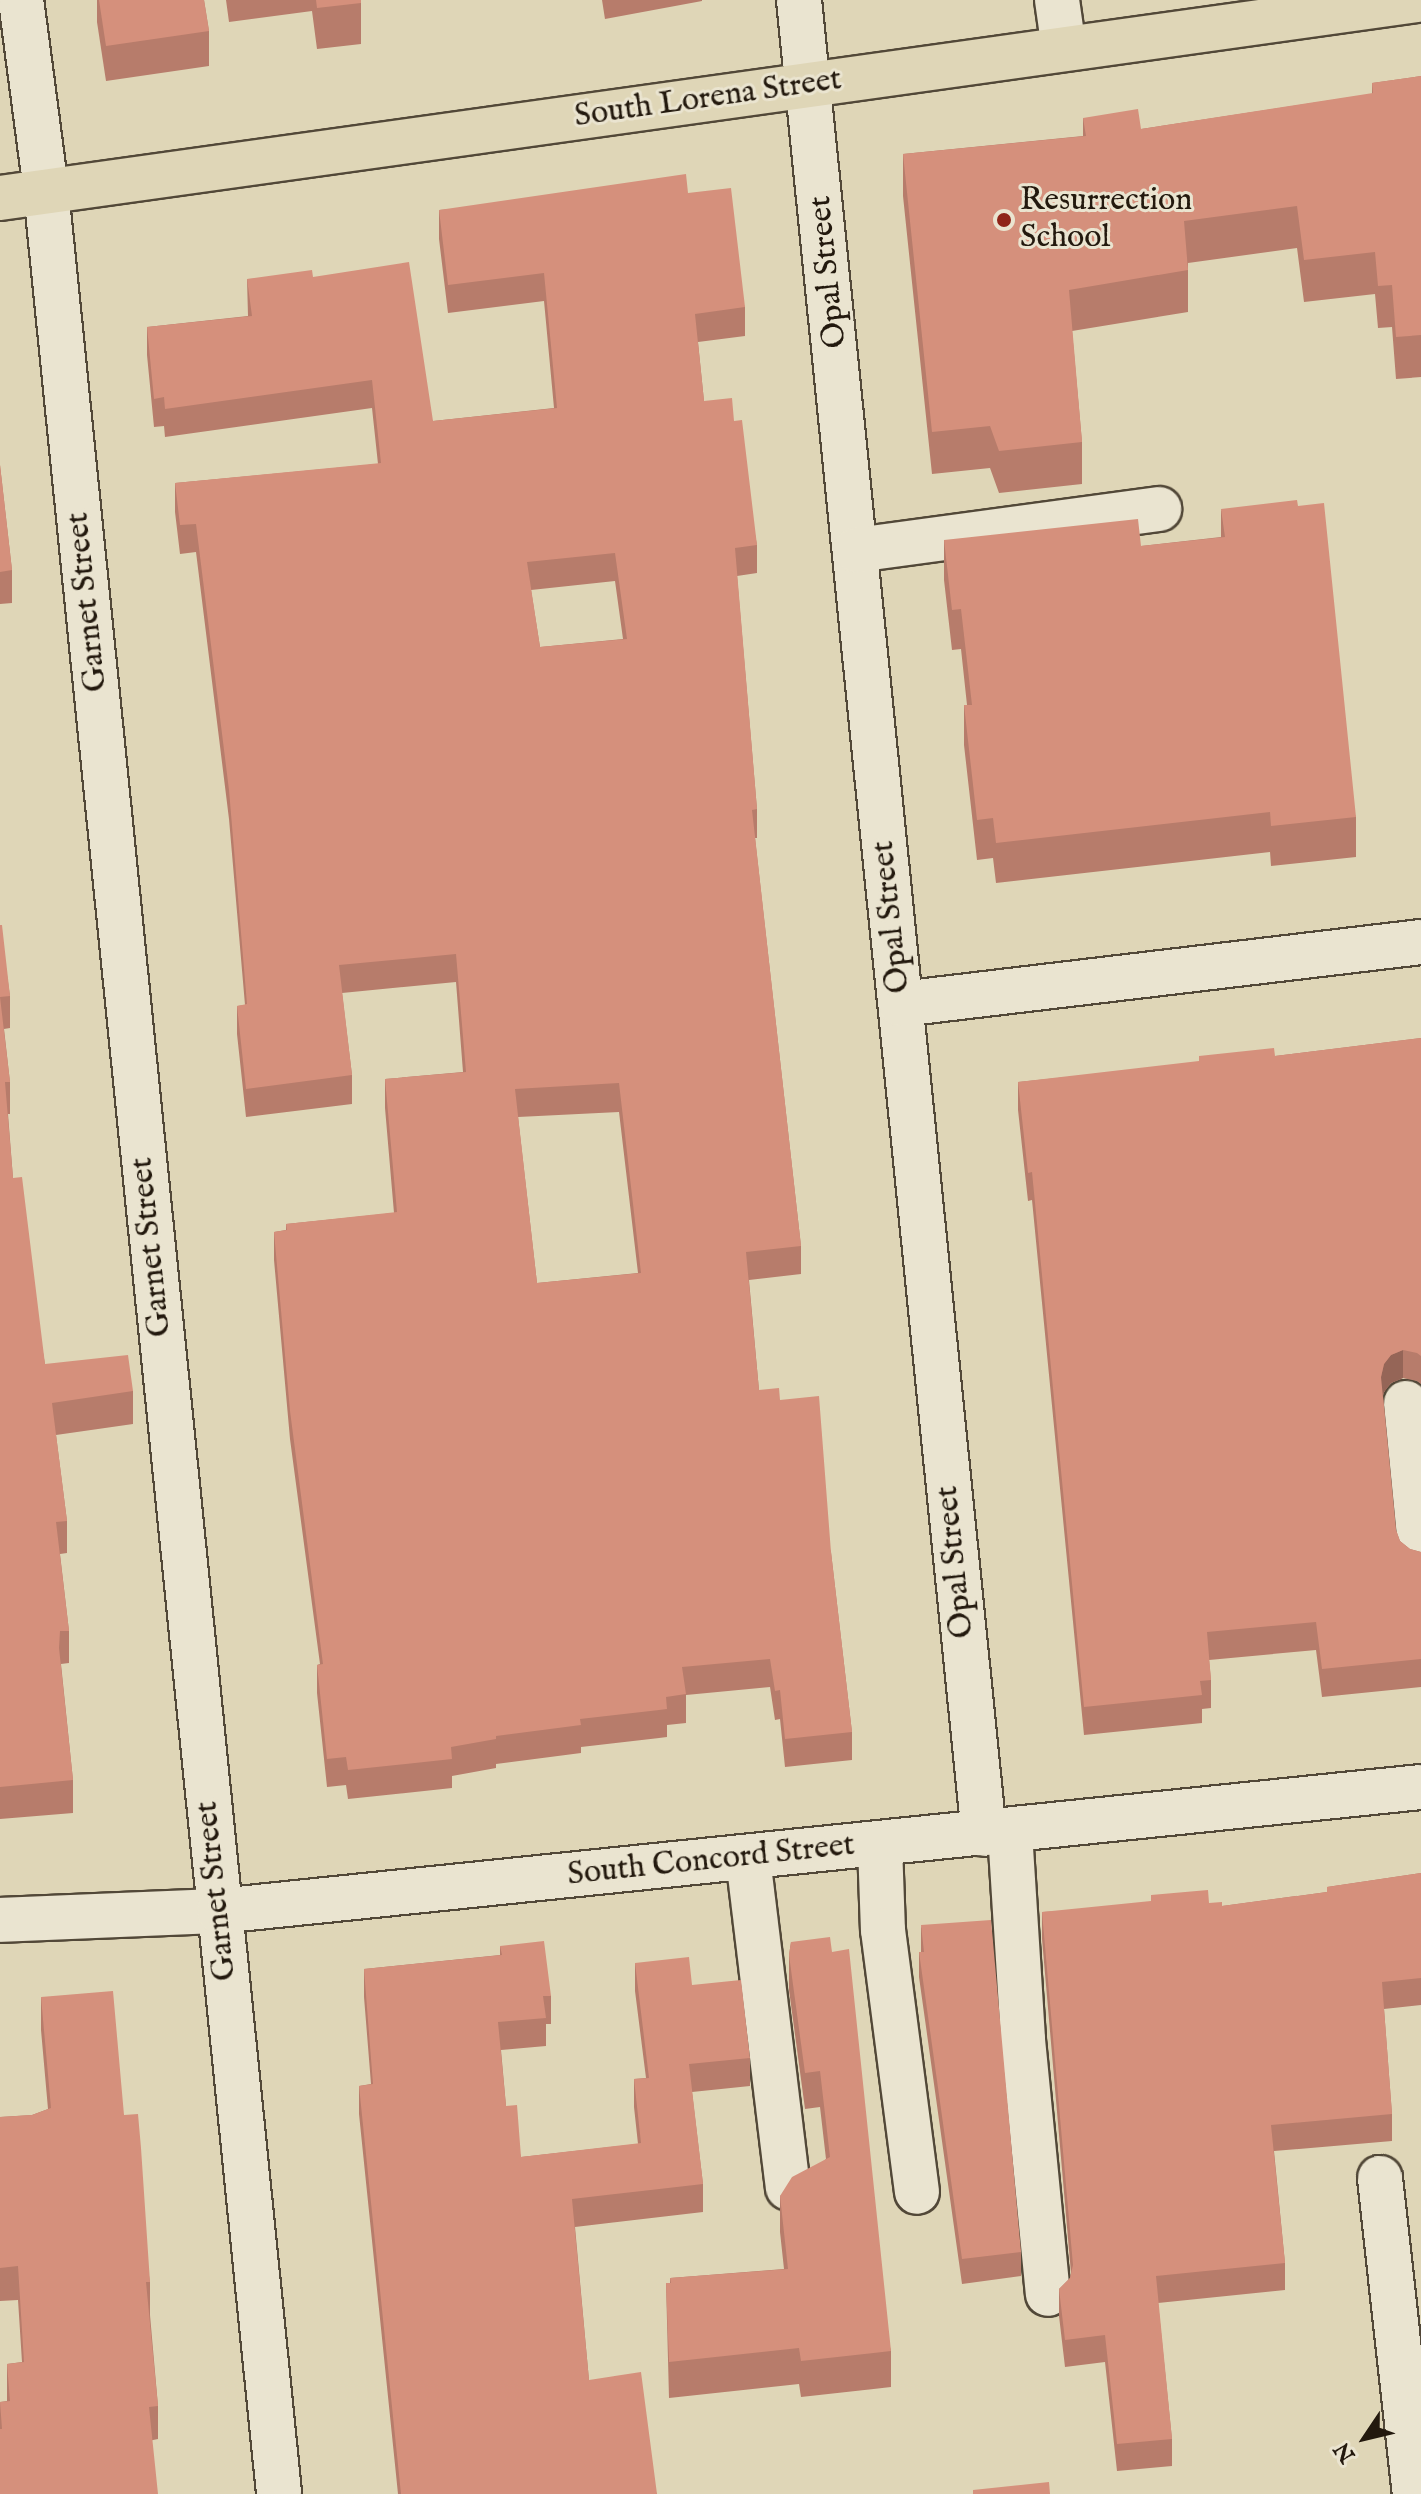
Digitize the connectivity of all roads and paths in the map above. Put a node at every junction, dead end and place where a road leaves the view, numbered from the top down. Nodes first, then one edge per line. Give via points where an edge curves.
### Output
1 (21, 0) edge
2 (799, 0) edge
3 (1057, 0) edge
4 (1417, 0) edge
5 (1064, 49) junction
6 (810, 85) junction
7 (46, 191) junction
8 (0, 198) edge
9 (1159, 509) dead end
10 (856, 550) junction
11 (1421, 942) edge
12 (901, 1004) junction
13 (1406, 1403) dead end
14 (1421, 1555) edge
15 (1421, 1787) edge
16 (997, 1833) junction
17 (880, 1845) junction
18 (748, 1858) junction
19 (219, 1911) junction
20 (0, 1920) edge
21 (1380, 2178) dead end
22 (788, 2188) edge
23 (917, 2192) dead end
24 (1048, 2294) dead end
25 (279, 2494) edge
26 (1415, 2494) edge

1 - 7 street, Garnet Street
2 - 6 street, Opal Street
3 - 5 street
4 - 5 main road, South Lorena Street
5 - 6 main road, South Lorena Street
6 - 7 main road, South Lorena Street
6 - 10 street, Opal Street
7 - 8 main road, South Lorena Street
7 - 19 street, Garnet Street
9 - 10 street
10 - 12 street, Opal Street
11 - 12 street
12 - 16 street, Opal Street
13 - 14 street
15 - 16 street, South Concord Street
16 - 17 street, South Concord Street
16 - 24 street, Opal Street
17 - 18 street, South Concord Street
17 - 23 street via 883,1930
18 - 19 street, South Concord Street
18 - 22 street
19 - 20 street, South Concord Street
19 - 25 street, Garnet Street
21 - 26 street

